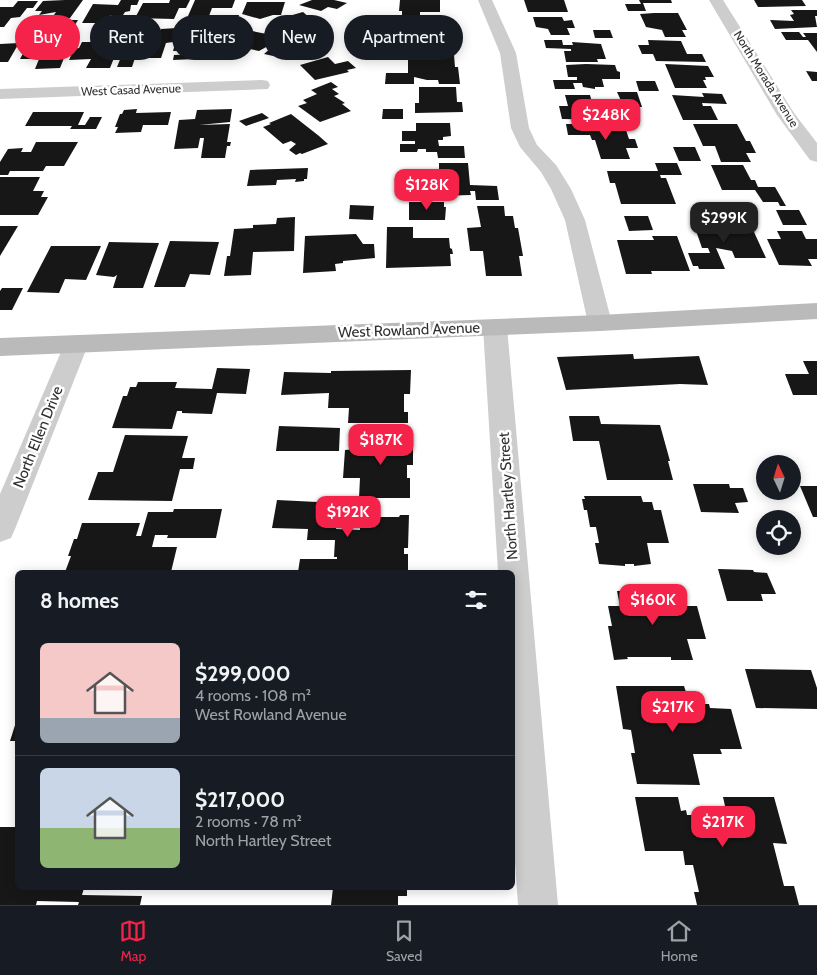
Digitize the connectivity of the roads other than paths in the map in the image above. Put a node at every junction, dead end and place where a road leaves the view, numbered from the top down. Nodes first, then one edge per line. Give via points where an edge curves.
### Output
1 (485, 0) edge
2 (716, 0) edge
3 (262, 85) dead end
4 (1, 96) edge
5 (817, 156) edge
6 (817, 311) edge
7 (600, 323) junction
8 (495, 326) junction
9 (76, 345) junction
10 (0, 347) edge
11 (0, 530) edge
12 (513, 570) edge
13 (515, 595) edge
14 (538, 905) edge

1 - 7 street via 508,53 520,128 528,147 549,169 561,189 574,220
2 - 5 street, North Morada Avenue via 786,115
3 - 4 street, West Casad Avenue
6 - 7 street, West Rowland Avenue
7 - 8 street, West Rowland Avenue
8 - 9 street, West Rowland Avenue
8 - 12 street, North Hartley Street
9 - 10 street, West Rowland Avenue
9 - 11 street, North Ellen Drive
13 - 14 street, North Hartley Street

